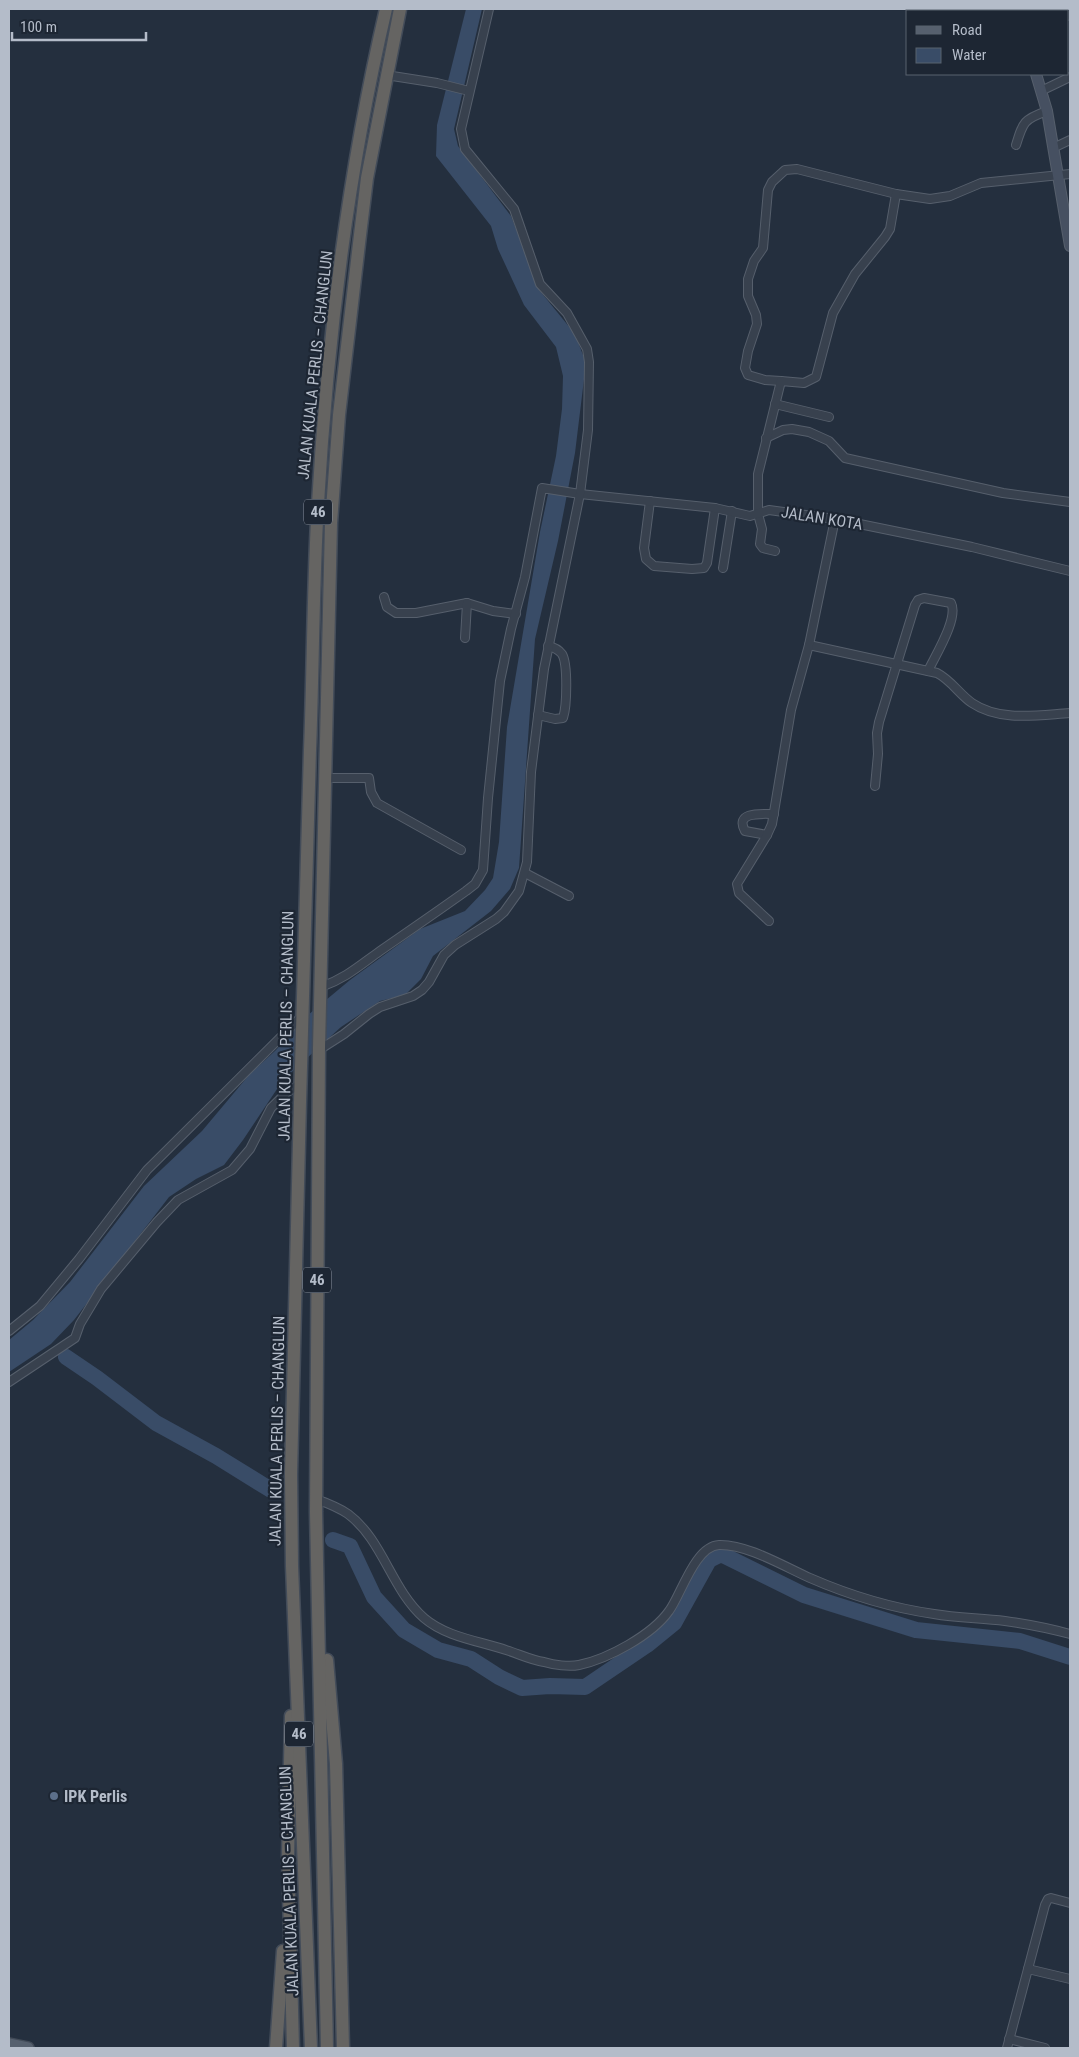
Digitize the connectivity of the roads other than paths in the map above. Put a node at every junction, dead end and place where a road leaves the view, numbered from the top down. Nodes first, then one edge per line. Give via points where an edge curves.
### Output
1 (384, 9) edge
2 (400, 9) edge
3 (489, 9) edge
4 (386, 75) junction
5 (1036, 75) edge
6 (1070, 77) edge
7 (467, 90) junction
8 (1041, 91) junction
9 (1047, 111) junction
10 (1070, 140) edge
11 (1016, 145) dead end
12 (1053, 148) junction
13 (1070, 174) edge
14 (1058, 176) junction
15 (896, 194) junction
16 (1068, 226) edge
17 (1070, 246) edge
18 (780, 381) junction
19 (775, 404) junction
20 (828, 417) dead end
21 (766, 438) junction
22 (580, 494) junction
23 (650, 501) junction
24 (1070, 502) edge
25 (715, 508) junction
26 (732, 511) junction
27 (758, 514) junction
28 (835, 519) junction
29 (775, 552) dead end
30 (723, 568) dead end
31 (1070, 571) edge
32 (384, 597) dead end
33 (467, 602) junction
34 (516, 614) junction
35 (465, 638) dead end
36 (810, 645) junction
37 (548, 646) junction
38 (897, 664) junction
39 (928, 671) junction
40 (1070, 713) edge
41 (538, 715) junction
42 (325, 778) junction
43 (874, 786) dead end
44 (774, 814) junction
45 (767, 835) junction
46 (461, 850) dead end
47 (525, 873) junction
48 (569, 896) dead end
49 (769, 921) dead end
50 (321, 992) junction
51 (302, 1018) junction
52 (319, 1049) junction
53 (300, 1082) junction
54 (9, 1331) edge
55 (9, 1382) edge
56 (316, 1506) junction
57 (317, 1546) junction
58 (293, 1576) junction
59 (1070, 1634) edge
60 (288, 1856) junction
61 (1070, 1903) edge
62 (1028, 1969) junction
63 (1070, 1979) edge
64 (1009, 2039) junction
65 (9, 2044) edge
66 (344, 2045) edge
67 (28, 2048) edge
68 (276, 2048) edge
69 (293, 2048) edge
70 (311, 2048) edge
71 (328, 2048) edge
72 (1007, 2048) edge
73 (1045, 2048) edge

1 - 51 highway, JALAN KUALA PERLIS – CHANGLUN / 46 via 339,277 322,443
2 - 4 highway, JALAN KUALA PERLIS – CHANGLUN / 46
3 - 7 street
4 - 7 street
4 - 42 highway, JALAN KUALA PERLIS – CHANGLUN / 46 via 360,235 336,455 330,550
5 - 8 main road
6 - 8 street
7 - 22 street via 461,128 465,149 514,209 540,284 567,313 587,349 588,430
8 - 9 main road
9 - 11 street via 1024,122
9 - 12 main road
10 - 12 street
12 - 14 main road
13 - 14 street
14 - 15 street via 981,183 938,199
14 - 16 main road
15 - 18 street via 886,237 855,274 833,313 816,377 804,383
15 - 18 street via 797,169 785,170 772,182 766,199 763,248 748,279 748,296 756,324 746,368 748,375
16 - 17 main road
18 - 19 street
19 - 20 street
19 - 21 street
21 - 24 street via 783,430 809,432 829,441 845,458 1003,493
21 - 27 street via 758,474
22 - 23 street, JALAN KOTA
22 - 34 street, JALAN KOTA via 543,488
22 - 37 street
23 - 25 street, JALAN KOTA
23 - 25 street via 644,548 646,559 654,566 704,568
25 - 26 street, JALAN KOTA
26 - 27 street, JALAN KOTA via 750,516
26 - 30 street
27 - 28 street, JALAN KOTA via 769,510
27 - 29 street via 762,529 760,544
28 - 31 street, JALAN KOTA
28 - 36 street
32 - 33 street via 387,607 404,614
33 - 34 street via 493,611
33 - 35 street
34 - 50 street via 497,703 483,870 475,884 466,891
36 - 38 street
36 - 44 street via 790,710
37 - 41 street
37 - 41 street via 556,648 563,656 566,683 564,713 559,719
38 - 39 street
38 - 39 street via 918,600 924,598 951,603 953,610 948,631
38 - 43 street via 877,733
39 - 40 street via 946,678 970,702 987,711 1024,716
41 - 47 street
42 - 46 street via 370,778 371,792 377,803
42 - 50 highway, JALAN KUALA PERLIS – CHANGLUN / 46
44 - 45 street
44 - 45 street via 754,814 742,821 745,831
45 - 49 street via 736,884 739,893
47 - 48 street
47 - 52 street via 519,891 504,912 444,955 422,990 369,1014
50 - 52 highway, JALAN KUALA PERLIS – CHANGLUN / 46
51 - 53 highway, JALAN KUALA PERLIS – CHANGLUN / 46
51 - 54 street via 146,1170 40,1306
52 - 56 highway, JALAN KUALA PERLIS – CHANGLUN / 46
53 - 55 street via 271,1108 250,1149 232,1170 187,1193 169,1209 101,1289 75,1338
53 - 58 highway, JALAN KUALA PERLIS – CHANGLUN / 46
56 - 57 highway, JALAN KUALA PERLIS – CHANGLUN / 46
56 - 59 street via 336,1507 357,1522 409,1603 435,1626 553,1664 578,1665 593,1661 622,1649 653,1628 670,1610 697,1560 718,1545 761,1556 847,1592 910,1610 1013,1622
57 - 66 highway via 336,1764
57 - 71 highway, JALAN KUALA PERLIS – CHANGLUN / 46
58 - 60 highway
58 - 70 highway, JALAN KUALA PERLIS – CHANGLUN / 46
60 - 68 highway
60 - 69 highway
61 - 62 street via 1055,1898 1046,1901
62 - 63 street
62 - 64 street
64 - 72 street
64 - 73 street
65 - 67 main road

